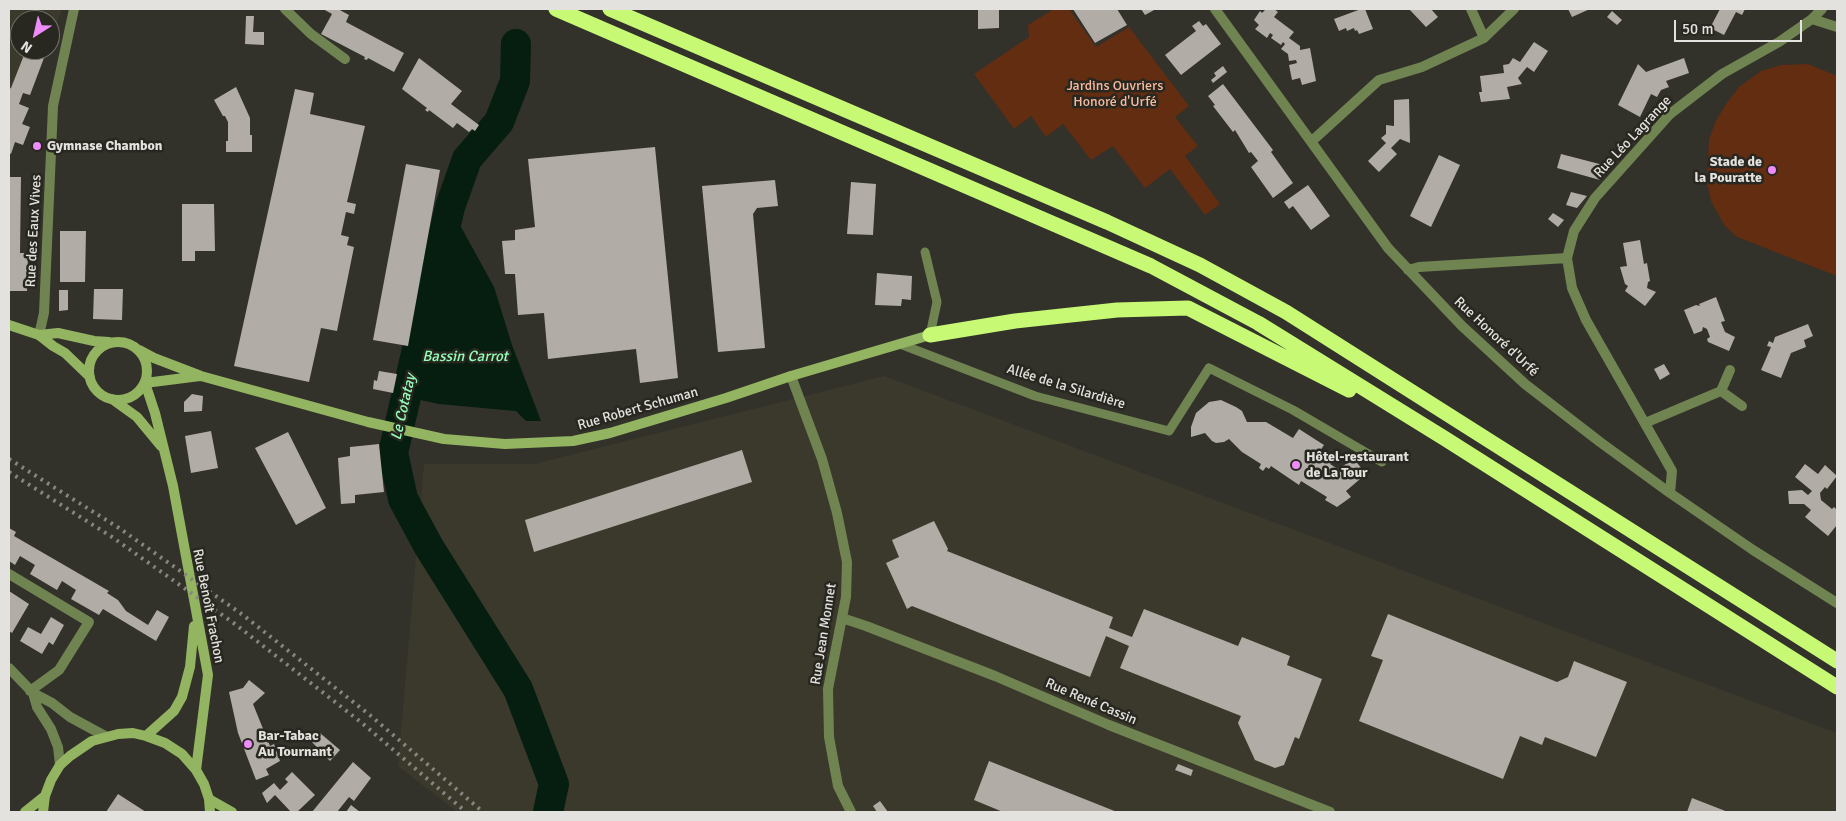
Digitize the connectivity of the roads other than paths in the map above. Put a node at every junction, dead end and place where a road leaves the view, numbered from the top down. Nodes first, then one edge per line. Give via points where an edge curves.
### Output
1 (74, 9) edge
2 (285, 9) edge
3 (556, 9) edge
4 (610, 9) edge
5 (1215, 9) edge
6 (1471, 9) edge
7 (1514, 9) edge
8 (1822, 9) edge
9 (1812, 19) junction
10 (1837, 27) edge
11 (1484, 38) junction
12 (345, 59) dead end
13 (1312, 141) junction
14 (925, 252) dead end
15 (1567, 258) junction
16 (1408, 270) junction
17 (9, 325) edge
18 (39, 335) junction
19 (930, 335) junction
20 (111, 342) junction
21 (900, 344) junction
22 (139, 350) junction
23 (1730, 370) dead end
24 (201, 376) junction
25 (791, 376) junction
26 (90, 377) junction
27 (145, 383) junction
28 (1721, 391) junction
29 (111, 399) junction
30 (1742, 406) dead end
31 (1645, 422) junction
32 (1444, 438) junction
33 (163, 448) junction
34 (1382, 462) dead end
35 (1670, 493) junction
36 (9, 574) edge
37 (1837, 603) edge
38 (195, 615) junction
39 (842, 618) junction
40 (1837, 661) edge
41 (9, 668) edge
42 (1837, 686) edge
43 (32, 692) junction
44 (105, 736) junction
45 (146, 736) junction
46 (60, 765) junction
47 (196, 770) junction
48 (45, 796) junction
49 (208, 799) junction
50 (25, 812) edge
51 (43, 812) edge
52 (210, 812) edge
53 (232, 812) edge
54 (851, 812) edge
55 (1330, 812) edge

1 - 18 street, Rue des Eaux Vives via 53,106 44,314
2 - 12 street via 311,34
3 - 32 highway via 1151,266 1258,324
4 - 40 highway via 1200,265 1286,312
5 - 13 street, Rue Honoré d'Urfé
6 - 11 street
7 - 11 street
8 - 9 street, Rue Léo Lagrange
9 - 10 street
9 - 15 street, Rue Léo Lagrange via 1722,74 1670,114 1595,198 1574,231
11 - 13 street via 1422,67 1379,80
13 - 16 street, Rue Honoré d'Urfé via 1388,248
14 - 19 lane via 937,302
15 - 16 street
15 - 31 street, Rue Léo Lagrange via 1572,288 1586,320
16 - 35 street, Rue Honoré d'Urfé via 1525,384
17 - 18 main road
18 - 20 main road via 58,333
18 - 26 main road via 65,353
19 - 21 main road, Rue Robert Schuman
19 - 32 highway via 1117,310 1188,308
20 - 22 main road via 126,342
20 - 26 main road via 95,352 90,364
21 - 25 main road, Rue Robert Schuman
21 - 34 lane, Allée de la Silardière via 1035,396 1170,431 1209,368 1293,410
22 - 24 main road, Rue Robert Schuman
22 - 27 main road via 147,366
23 - 28 street
24 - 25 main road, Rue Robert Schuman via 416,434 496,444 573,441 610,433
24 - 27 main road, Rue Robert Schuman
25 - 39 street, Rue Jean Monnet via 822,459 837,514 847,562
26 - 29 main road via 97,391
27 - 29 main road via 131,397
27 - 33 main road, Rue Benoît Frachon
28 - 30 street
28 - 31 street
29 - 33 main road, Rue Benoît Frachon via 137,417
31 - 35 street, Rue Léo Lagrange via 1672,471
32 - 42 highway
33 - 38 main road, Rue Benoît Frachon via 173,486
35 - 37 street, Rue Honoré d'Urfé
36 - 43 street via 89,622 59,670
38 - 45 main road via 190,668 182,697 174,711
38 - 47 main road, Rue Benoît Frachon via 208,675
39 - 54 street, Rue Jean Monnet via 828,689 829,738 838,786
39 - 55 street, Rue René Cassin via 995,676 1109,725
41 - 43 street
43 - 44 street
43 - 46 street via 58,747
44 - 45 main road
44 - 46 main road via 80,747
45 - 47 main road via 177,751
46 - 48 main road
47 - 49 main road
48 - 50 main road
48 - 51 main road
49 - 52 main road
49 - 53 main road

